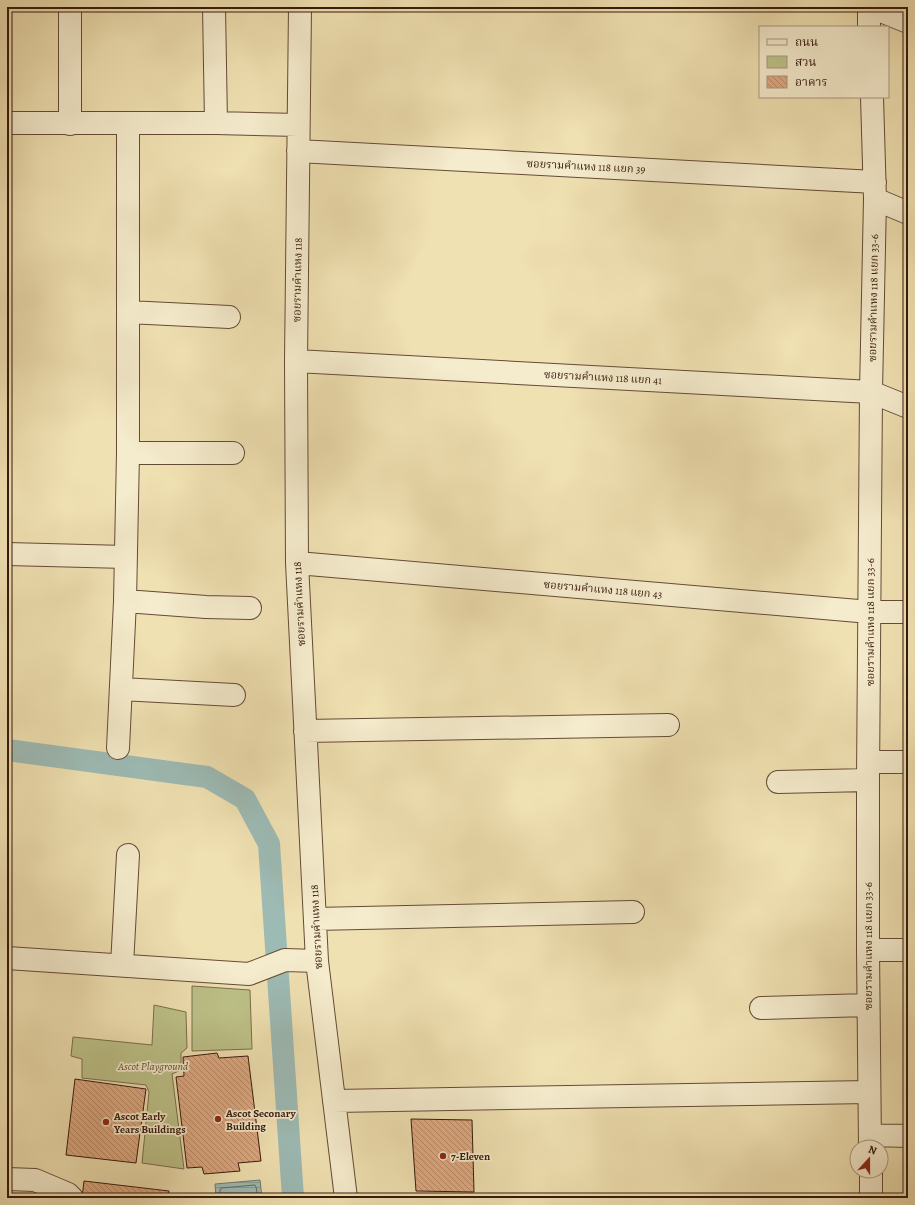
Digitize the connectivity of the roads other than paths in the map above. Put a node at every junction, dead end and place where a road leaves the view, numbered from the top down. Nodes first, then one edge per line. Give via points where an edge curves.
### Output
1 (70, 7) edge
2 (214, 7) edge
3 (300, 7) edge
4 (870, 7) edge
5 (908, 22) edge
6 (870, 26) edge
7 (872, 98) edge
8 (7, 123) edge
9 (216, 123) junction
10 (70, 124) junction
11 (128, 124) junction
12 (298, 125) junction
13 (298, 151) junction
14 (875, 191) junction
15 (908, 213) edge
16 (128, 312) junction
17 (229, 317) dead end
18 (296, 361) junction
19 (871, 392) junction
20 (908, 407) edge
21 (128, 453) junction
22 (233, 453) dead end
23 (7, 554) edge
24 (126, 557) junction
25 (297, 563) junction
26 (125, 601) junction
27 (250, 608) dead end
28 (870, 612) junction
29 (908, 612) edge
30 (121, 689) junction
31 (234, 695) dead end
32 (668, 726) dead end
33 (306, 730) junction
34 (118, 748) dead end
35 (908, 762) edge
36 (868, 771) junction
37 (778, 782) dead end
38 (128, 855) dead end
39 (633, 912) dead end
40 (315, 919) junction
41 (868, 950) junction
42 (908, 950) edge
43 (7, 958) edge
44 (317, 961) junction
45 (122, 965) junction
46 (868, 1005) junction
47 (761, 1008) dead end
48 (869, 1092) junction
49 (334, 1101) junction
50 (908, 1136) edge
51 (870, 1139) edge
52 (885, 1139) edge
53 (7, 1179) edge
54 (871, 1179) edge
55 (34, 1189) edge
56 (70, 1196) edge
57 (346, 1198) edge
58 (871, 1198) edge

1 - 10 street
2 - 9 street
3 - 12 street, ซอยรามคำแหง 118
4 - 5 street
4 - 6 street
7 - 14 street, ซอยรามคำแหง 118 แยก 33-6
8 - 10 street
9 - 11 street
9 - 12 street
10 - 11 street
11 - 16 street
12 - 13 street, ซอยรามคำแหง 118
13 - 14 street, ซอยรามคำแหง 118 แยก 39
13 - 18 street, ซอยรามคำแหง 118
14 - 15 street, ซอยรามคำแหง 118 แยก 39
14 - 19 street, ซอยรามคำแหง 118 แยก 33-6
16 - 17 street
16 - 21 street
18 - 19 street, ซอยรามคำแหง 118 แยก 41
18 - 25 street, ซอยรามคำแหง 118
19 - 20 street, ซอยรามคำแหง 118 แยก 41
19 - 28 street, ซอยรามคำแหง 118 แยก 33-6
21 - 22 street
21 - 24 street
23 - 24 street
24 - 26 street
25 - 28 street, ซอยรามคำแหง 118 แยก 43
25 - 33 street, ซอยรามคำแหง 118
26 - 27 street
26 - 30 street
28 - 29 street, ซอยรามคำแหง 118 แยก 43
28 - 36 street, ซอยรามคำแหง 118 แยก 33-6
30 - 31 street
30 - 34 street
32 - 33 street
33 - 40 street, ซอยรามคำแหง 118
35 - 36 street
36 - 37 street
36 - 41 street, ซอยรามคำแหง 118 แยก 33-6
38 - 45 street
39 - 40 street
40 - 44 street, ซอยรามคำแหง 118
41 - 42 street
41 - 46 street, ซอยรามคำแหง 118 แยก 33-6
43 - 45 street
44 - 45 street via 285,960 249,974
44 - 49 street, ซอยรามคำแหง 118
46 - 47 street
46 - 48 street, ซอยรามคำแหง 118 แยก 33-6
48 - 49 street
48 - 51 street, ซอยรามคำแหง 118 แยก 33-6
49 - 57 street, ซอยรามคำแหง 118
50 - 52 street
53 - 55 street
54 - 58 street
55 - 56 street

